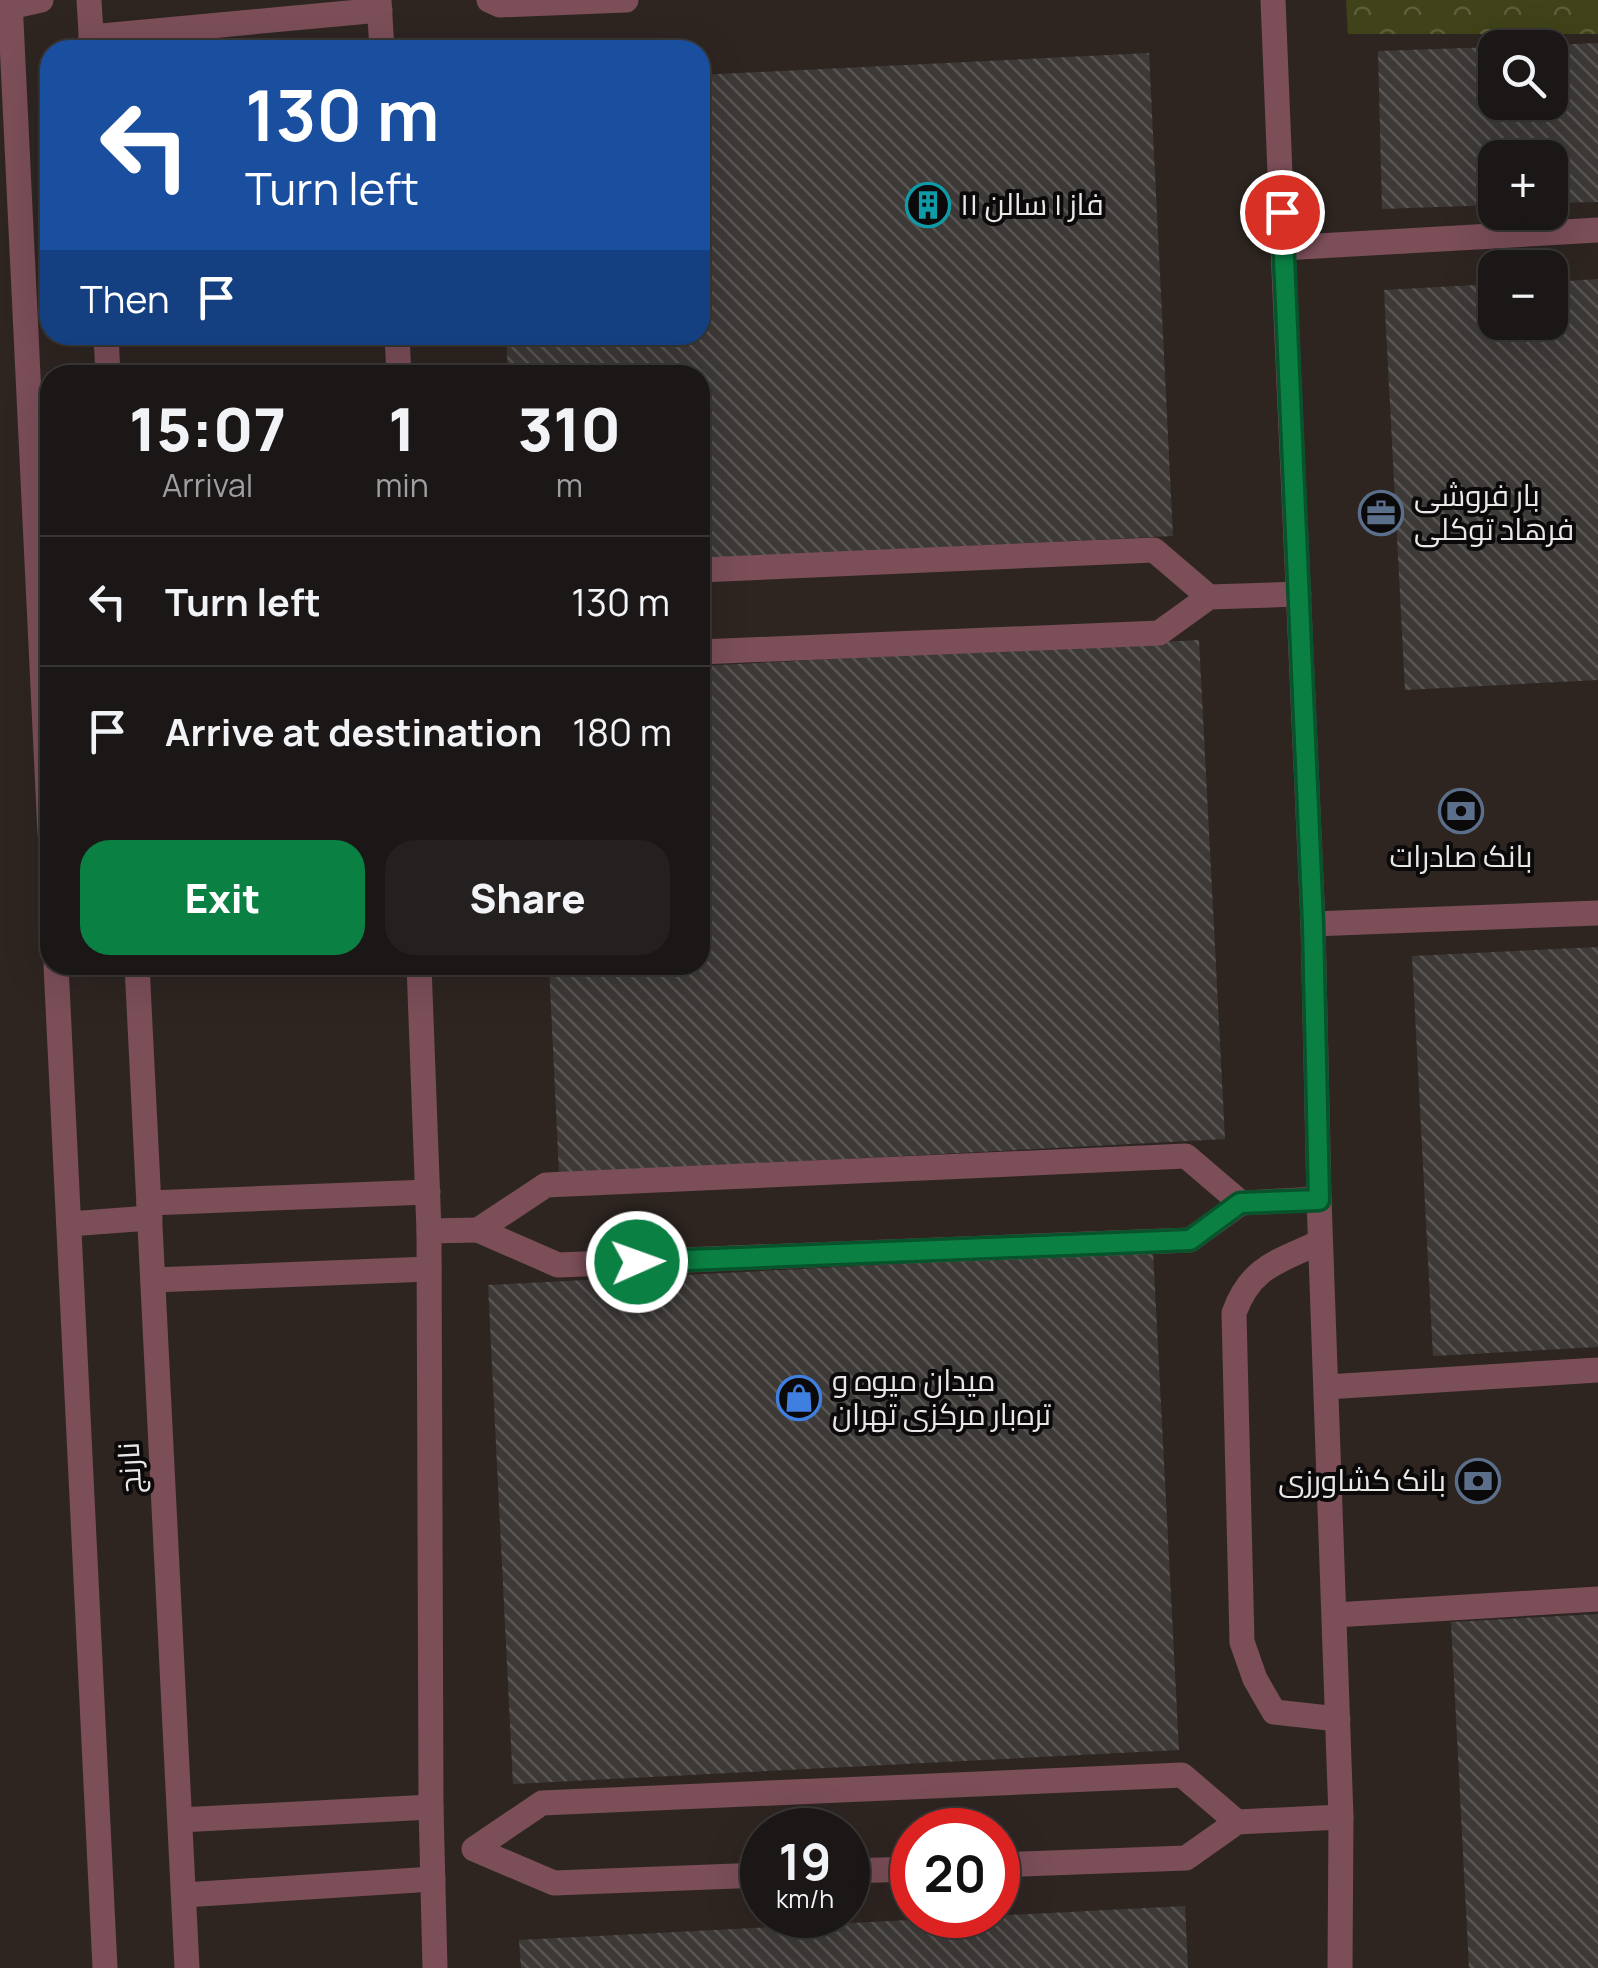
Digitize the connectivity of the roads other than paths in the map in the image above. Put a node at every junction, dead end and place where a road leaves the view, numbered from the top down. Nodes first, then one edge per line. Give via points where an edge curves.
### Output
1 (41, 0) edge
2 (89, 0) edge
3 (489, 0) edge
4 (626, 0) edge
5 (1273, 0) edge
6 (10, 3) edge
7 (380, 5) edge
8 (92, 40) edge
9 (115, 40) edge
10 (382, 40) edge
11 (1598, 230) edge
12 (1284, 248) junction
13 (40, 529) edge
14 (710, 570) edge
15 (1298, 594) junction
16 (1209, 597) junction
17 (710, 652) edge
18 (1598, 913) edge
19 (1313, 924) junction
20 (57, 975) edge
21 (138, 975) edge
22 (419, 975) edge
23 (428, 1192) junction
24 (1319, 1200) junction
25 (1240, 1203) junction
26 (150, 1211) junction
27 (69, 1224) junction
28 (478, 1230) junction
29 (429, 1231) junction
30 (1320, 1242) junction
31 (429, 1269) junction
32 (153, 1280) junction
33 (1598, 1370) edge
34 (1327, 1386) junction
35 (1598, 1599) edge
36 (1335, 1616) junction
37 (1338, 1719) junction
38 (431, 1807) junction
39 (1341, 1817) junction
40 (180, 1820) junction
41 (1237, 1822) junction
42 (433, 1847) junction
43 (474, 1849) junction
44 (1020, 1865) edge
45 (740, 1876) edge
46 (434, 1880) junction
47 (184, 1895) junction
48 (105, 1968) edge
49 (188, 1968) edge
50 (436, 1968) edge
51 (1340, 1968) edge

1 - 6 lane
2 - 8 lane
3 - 4 lane
5 - 12 lane
6 - 13 lane
7 - 9 lane
7 - 10 lane
11 - 12 lane
12 - 15 lane
14 - 16 lane via 1154,550
15 - 16 lane
15 - 19 lane
16 - 17 lane via 1159,633
18 - 19 lane
19 - 24 lane
20 - 27 lane, نارنج
21 - 26 lane, نارنج
22 - 23 lane
23 - 26 lane
23 - 29 lane
24 - 25 lane
24 - 30 lane
25 - 28 lane via 1190,1240 558,1265
25 - 28 lane via 1186,1156 546,1185
26 - 27 lane
26 - 32 lane, نارنج
27 - 48 lane, نارنج
28 - 29 lane
29 - 31 lane
30 - 34 lane
30 - 37 lane via 1256,1274 1234,1314 1242,1642 1274,1712
31 - 32 lane
31 - 38 lane
32 - 40 lane, نارنج
33 - 34 lane
34 - 36 lane
35 - 36 lane
36 - 37 lane
37 - 39 lane
38 - 40 lane
38 - 42 lane
39 - 41 lane
39 - 51 lane
40 - 47 lane, نارنج
41 - 43 lane via 1182,1775 542,1804
41 - 44 lane via 1186,1858
42 - 43 lane
42 - 46 lane
43 - 45 lane via 554,1883
46 - 47 lane
46 - 50 lane
47 - 49 lane, نارنج

